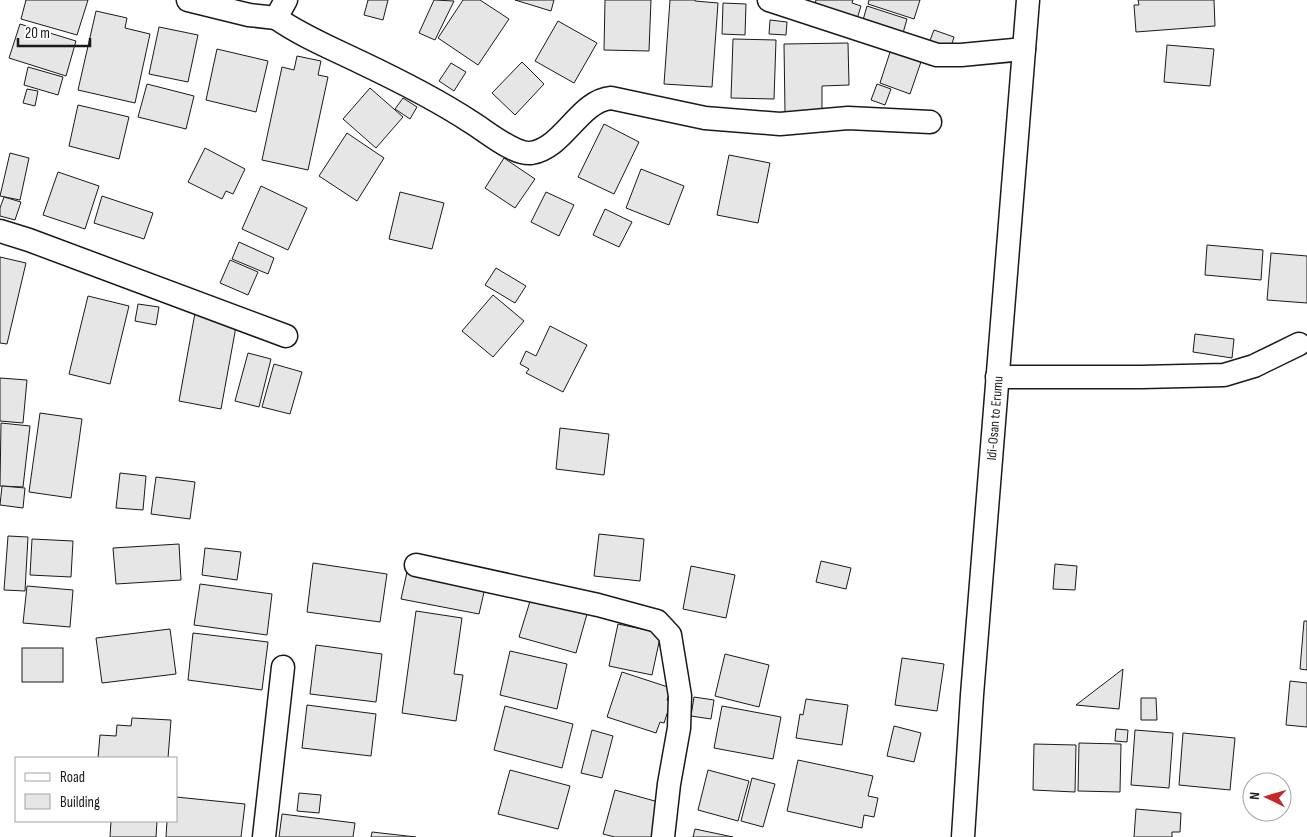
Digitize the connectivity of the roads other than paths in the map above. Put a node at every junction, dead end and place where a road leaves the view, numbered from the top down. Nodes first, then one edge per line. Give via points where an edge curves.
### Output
1 (188, 0) edge
2 (769, 0) edge
3 (1028, 0) edge
4 (281, 9) edge
5 (1024, 49) junction
6 (930, 122) dead end
7 (0, 231) edge
8 (286, 336) dead end
9 (1299, 344) dead end
10 (997, 378) junction
11 (416, 565) dead end
12 (283, 667) dead end
13 (264, 837) edge
14 (663, 837) edge
15 (963, 837) edge

1 - 4 street via 249,14
2 - 5 street via 937,55
3 - 5 street, Idi-Osan to Erumu
4 - 6 street via 303,35 413,88 518,152 530,153 546,148 592,106 602,99 611,98 705,118 780,124 848,118
5 - 10 street, Idi-Osan to Erumu
7 - 8 street
9 - 10 street via 1254,366 1224,375
10 - 15 street, Idi-Osan to Erumu
11 - 14 street via 598,605 656,621 670,635 680,696 679,728
12 - 13 street

